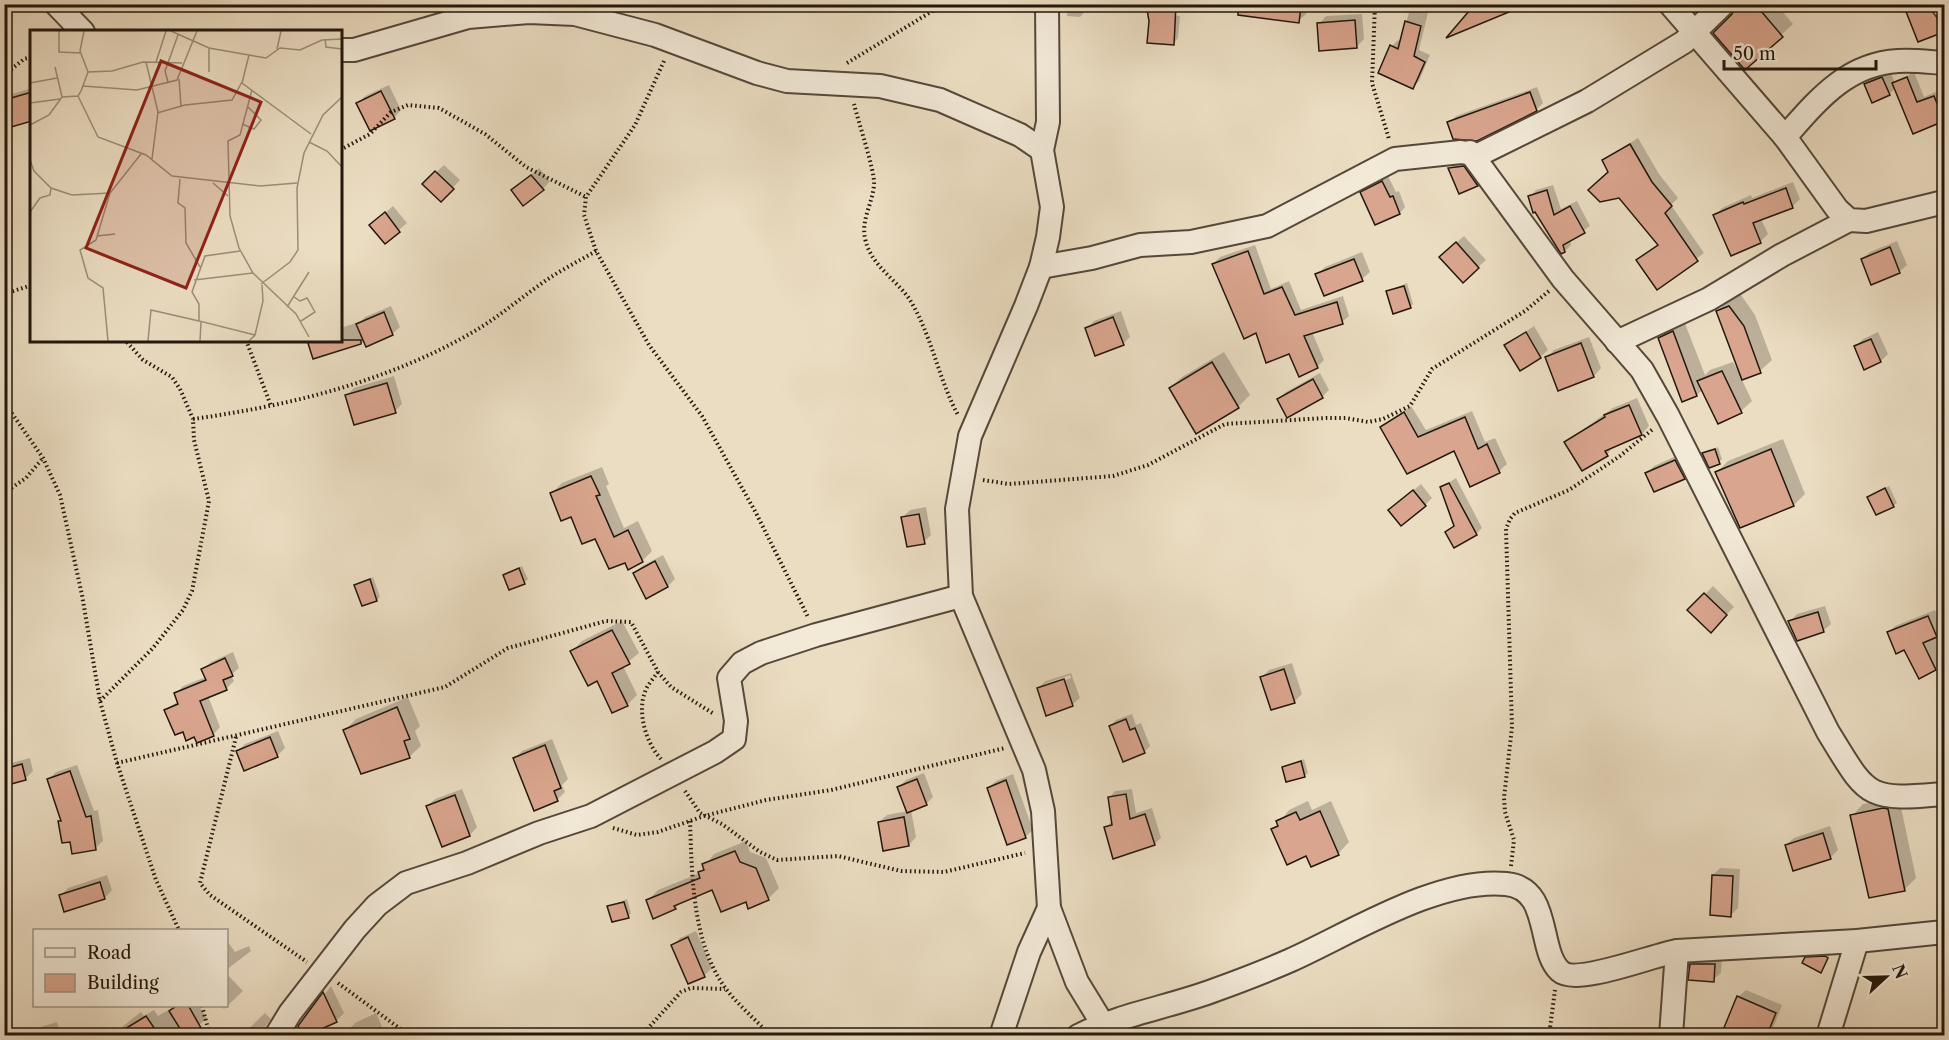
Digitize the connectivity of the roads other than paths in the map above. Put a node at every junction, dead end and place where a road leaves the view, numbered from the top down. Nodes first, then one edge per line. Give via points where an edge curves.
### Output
1 (56, 4) edge
2 (1047, 4) edge
3 (1670, 4) edge
4 (1723, 4) edge
5 (574, 9) edge
6 (81, 30) edge
7 (1694, 32) junction
8 (342, 50) edge
9 (1944, 63) edge
10 (1785, 137) junction
11 (1042, 150) junction
12 (1470, 152) junction
13 (1944, 202) edge
14 (1849, 220) junction
15 (1041, 267) junction
16 (1617, 342) junction
17 (961, 596) junction
18 (1944, 794) edge
19 (1049, 908) junction
20 (1944, 932) edge
21 (1857, 941) junction
22 (1677, 951) junction
23 (1107, 1029) edge
24 (276, 1035) edge
25 (1001, 1035) edge
26 (1078, 1035) edge
27 (1671, 1035) edge
28 (1828, 1035) edge

1 - 6 street
2 - 11 street via 1048,122
3 - 7 street
4 - 7 street
5 - 8 street via 468,17 354,50
5 - 11 street via 787,81 880,86 940,100 1020,135
7 - 10 street
7 - 12 street via 1587,101 1478,155
9 - 10 street via 1899,61 1876,64 1851,74 1827,90
10 - 14 street
11 - 15 street via 1052,207
12 - 15 street via 1395,159 1267,226 1191,242 1140,245
12 - 16 street via 1563,279
13 - 14 street via 1866,221
14 - 16 street via 1709,299
15 - 17 street via 970,436 957,509
16 - 18 street via 1642,370 1668,416 1828,732 1857,780 1881,795
17 - 19 street via 1040,789
17 - 24 street via 816,635 741,663 729,678 734,739 591,816 406,883 377,905 321,971
19 - 23 street via 1077,982
19 - 25 street via 1029,952
20 - 21 street
21 - 22 street
21 - 28 street
22 - 23 street via 1577,977 1561,973 1530,896 1516,885 1478,885 1432,896 1370,920 1291,960
22 - 27 street
23 - 26 street

